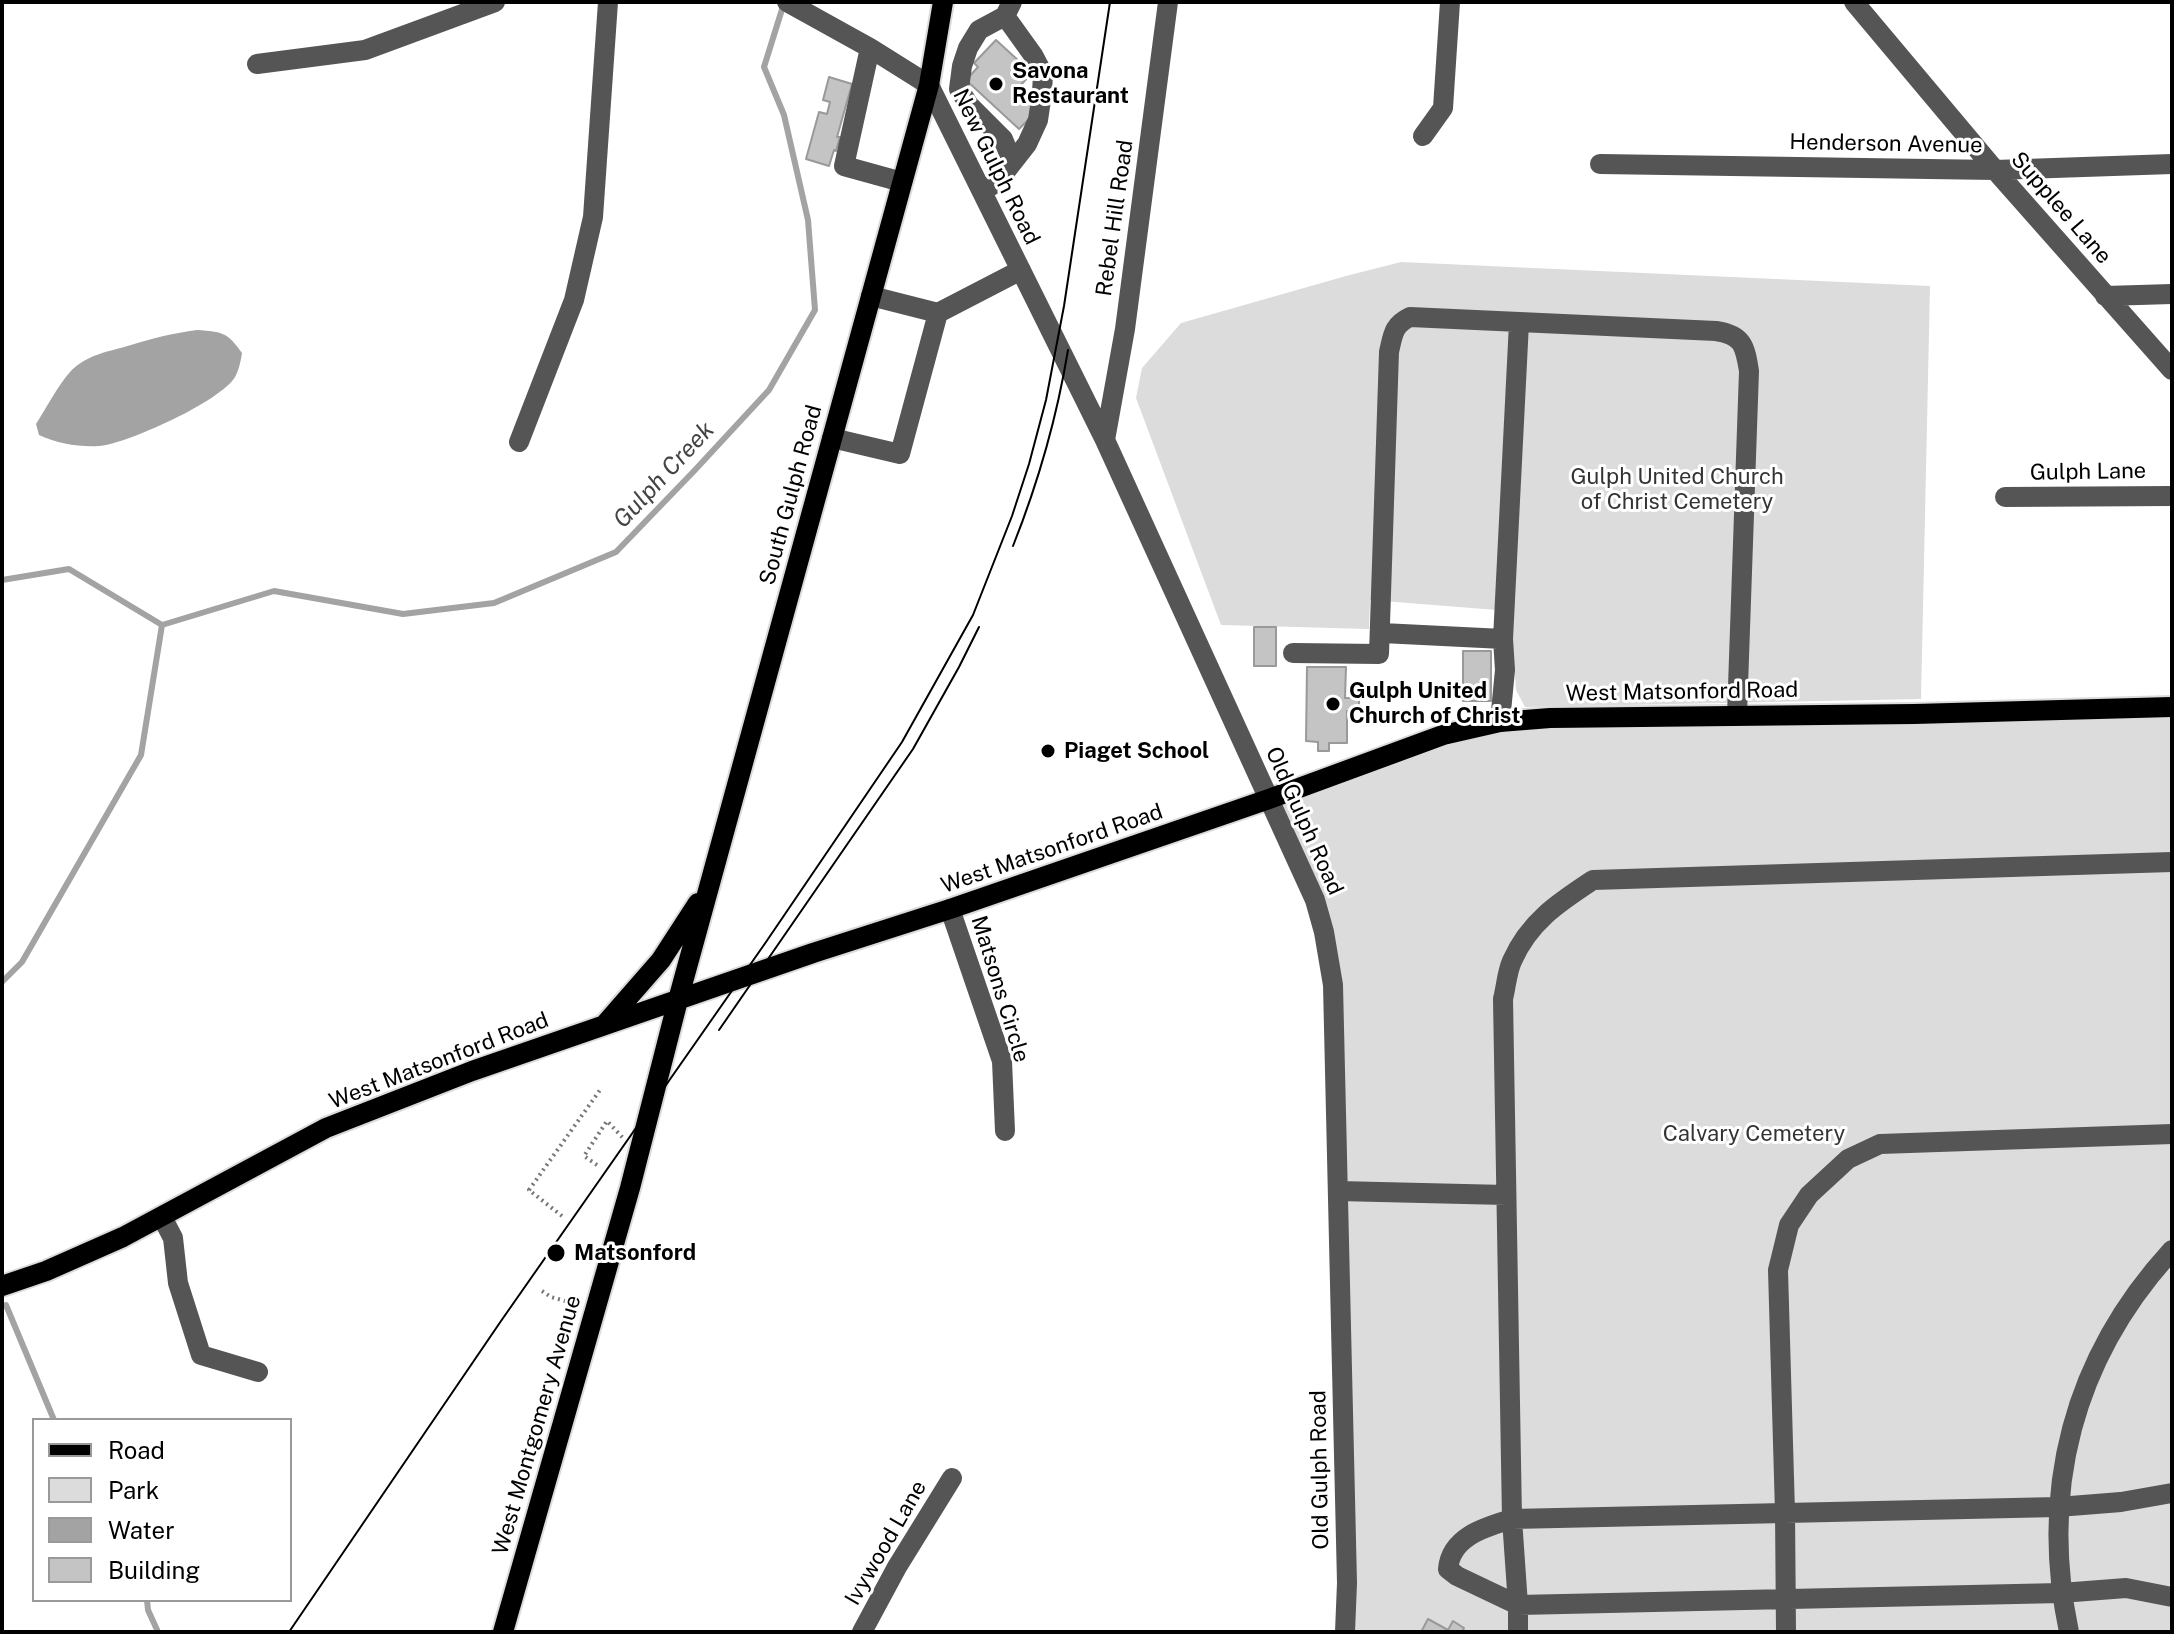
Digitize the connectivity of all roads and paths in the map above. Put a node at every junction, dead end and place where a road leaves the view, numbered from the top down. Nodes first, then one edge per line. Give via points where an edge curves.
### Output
1 (495, 2) edge
2 (608, 2) edge
3 (943, 2) edge
4 (1168, 2) edge
5 (1450, 2) edge
6 (1854, 2) edge
7 (790, 3) edge
8 (1008, 9) edge
9 (870, 48) junction
10 (257, 64) dead end
11 (929, 85) junction
12 (1423, 136) dead end
13 (1012, 161) junction
14 (1600, 164) dead end
15 (2172, 164) edge
16 (1995, 170) junction
17 (902, 182) junction
18 (982, 192) junction
19 (1021, 270) junction
20 (2172, 294) edge
21 (871, 296) junction
22 (2105, 296) junction
23 (938, 313) junction
24 (1519, 323) junction
25 (2172, 370) edge
26 (832, 438) junction
27 (1105, 440) junction
28 (519, 442) dead end
29 (2172, 496) edge
30 (2005, 497) dead end
31 (1382, 633) junction
32 (1503, 639) junction
33 (1293, 653) dead end
34 (2172, 707) edge
35 (1737, 715) junction
36 (1500, 722) junction
37 (1269, 799) junction
38 (2172, 862) edge
39 (709, 886) junction
40 (950, 909) junction
41 (678, 1000) junction
42 (604, 1025) junction
43 (600, 1090) dead end
44 (607, 1121) dead end
45 (1005, 1131) dead end
46 (2172, 1134) edge
47 (597, 1165) dead end
48 (1338, 1191) junction
49 (1506, 1195) junction
50 (562, 1216) dead end
51 (162, 1217) junction
52 (2172, 1250) edge
53 (2, 1286) edge
54 (542, 1291) dead end
55 (570, 1302) dead end
56 (258, 1372) dead end
57 (952, 1478) dead end
58 (2172, 1493) edge
59 (2058, 1507) junction
60 (1785, 1512) junction
61 (1512, 1519) junction
62 (2061, 1593) junction
63 (1786, 1597) junction
64 (2172, 1597) edge
65 (1518, 1605) junction
66 (503, 1632) edge
67 (862, 1632) edge
68 (1345, 1632) edge
69 (1518, 1632) edge
70 (1786, 1632) edge
71 (2069, 1632) edge

1 - 10 street via 365,50
2 - 28 street via 593,217 574,300
3 - 11 main road, South Gulph Road
4 - 27 street, Rebel Hill Road
5 - 12 street via 1443,108
6 - 16 street, Supplee Lane
7 - 9 street
8 - 13 street via 1043,74 1038,120
8 - 13 street via 979,30 968,48 959,89 1003,139
9 - 11 street
9 - 17 street via 844,166
11 - 17 main road, South Gulph Road
11 - 18 street, New Gulph Road
13 - 18 street
14 - 16 street, Henderson Avenue
15 - 16 street, Henderson Avenue
16 - 22 street, Supplee Lane
17 - 21 main road, South Gulph Road
18 - 19 street, New Gulph Road
19 - 23 street
19 - 27 street, Old Gulph Road
20 - 22 street
21 - 23 street
21 - 26 main road, South Gulph Road
22 - 25 street, Supplee Lane
23 - 26 street via 900,454
24 - 31 street via 1410,317 1399,322 1393,334
24 - 32 street
24 - 35 street via 1716,331 1741,340 1749,371
26 - 39 main road, South Gulph Road
27 - 37 street, Old Gulph Road
29 - 30 street, Gulph Lane
31 - 32 street
31 - 33 street via 1379,654
32 - 36 street
34 - 35 main road, West Matsonford Road
35 - 36 main road, West Matsonford Road
36 - 37 main road, West Matsonford Road via 1443,735
37 - 40 main road, West Matsonford Road
37 - 48 street, Old Gulph Road via 1324,932 1333,985
38 - 49 street via 1593,880 1531,927 1511,963 1503,999
39 - 41 main road, South Gulph Road
39 - 42 main road via 661,960
40 - 41 main road, West Matsonford Road
40 - 45 street, Matsons Circle via 1002,1061
41 - 42 main road, West Matsonford Road
41 - 66 main road, West Montgomery Avenue
42 - 51 main road, West Matsonford Road via 326,1128
43 - 50 path via 529,1190
44 - 47 path via 584,1156
46 - 60 street via 1880,1144 1848,1159 1809,1195 1789,1225 1778,1270
48 - 49 street
48 - 68 street, Old Gulph Road
49 - 61 street
51 - 53 main road, West Matsonford Road
51 - 56 street via 173,1238 178,1283 201,1355
52 - 59 street via 2104,1344 2081,1396
54 - 55 path
57 - 67 street, Ivywood Lane
58 - 59 street
59 - 60 street
59 - 62 street
60 - 61 street
60 - 63 street
61 - 65 street
61 - 65 street via 1465,1537 1448,1569
62 - 63 street
62 - 64 street via 2126,1588
62 - 71 street
63 - 65 street
63 - 70 street
65 - 69 street

